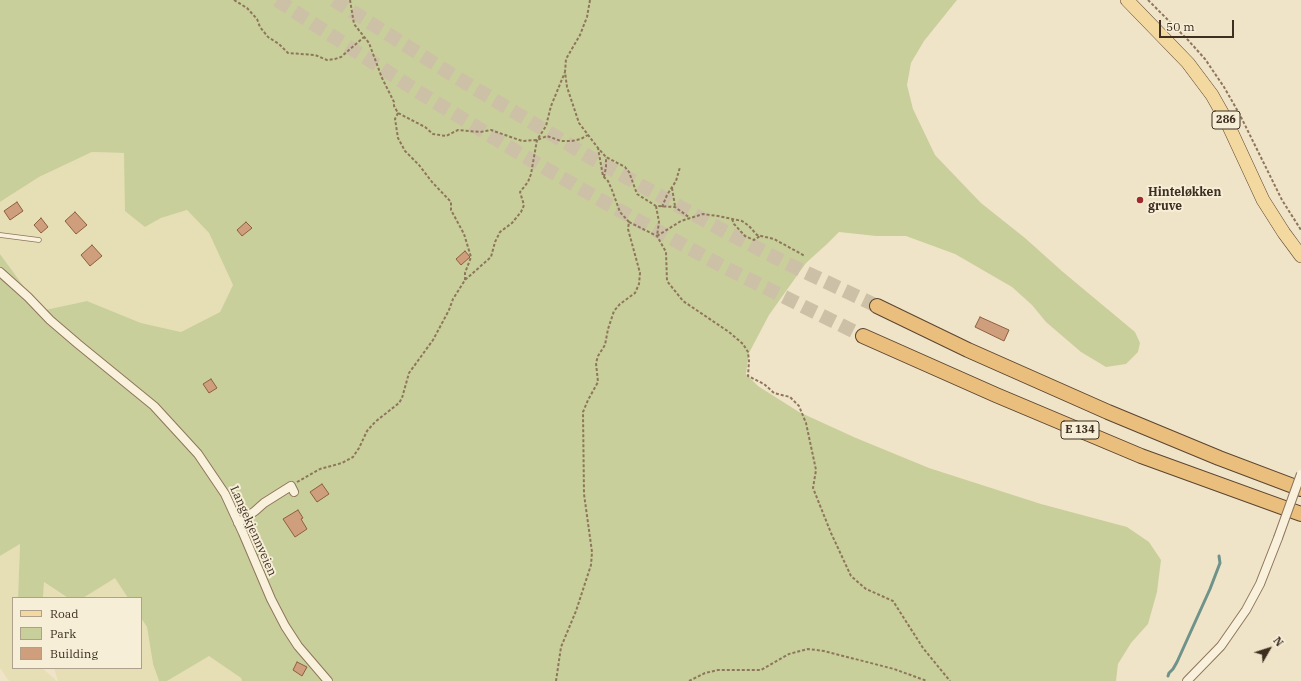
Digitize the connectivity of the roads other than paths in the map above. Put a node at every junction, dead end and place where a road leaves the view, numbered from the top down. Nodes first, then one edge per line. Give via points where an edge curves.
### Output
1 (1127, 0) edge
2 (0, 235) edge
3 (39, 240) dead end
4 (1301, 256) edge
5 (0, 272) edge
6 (877, 306) tunnel mouth
7 (863, 336) tunnel mouth
8 (1301, 474) edge
9 (292, 489) road end
10 (1301, 489) edge
11 (1301, 514) edge
12 (238, 523) junction
13 (328, 681) edge
14 (1187, 681) edge

1 - 4 main road, 286 via 1182,57 1212,95 1264,200
2 - 3 lane
5 - 12 street, Langekjennveien via 78,344 159,412 198,454 225,494
6 - 10 highway, E 134 via 968,350 1108,412
7 - 11 highway, E 134 via 1141,456
8 - 14 street, bridge via 1260,584 1246,610 1221,646
9 - 12 street via 264,503
12 - 13 street, Langekjennveien via 285,626 298,646

